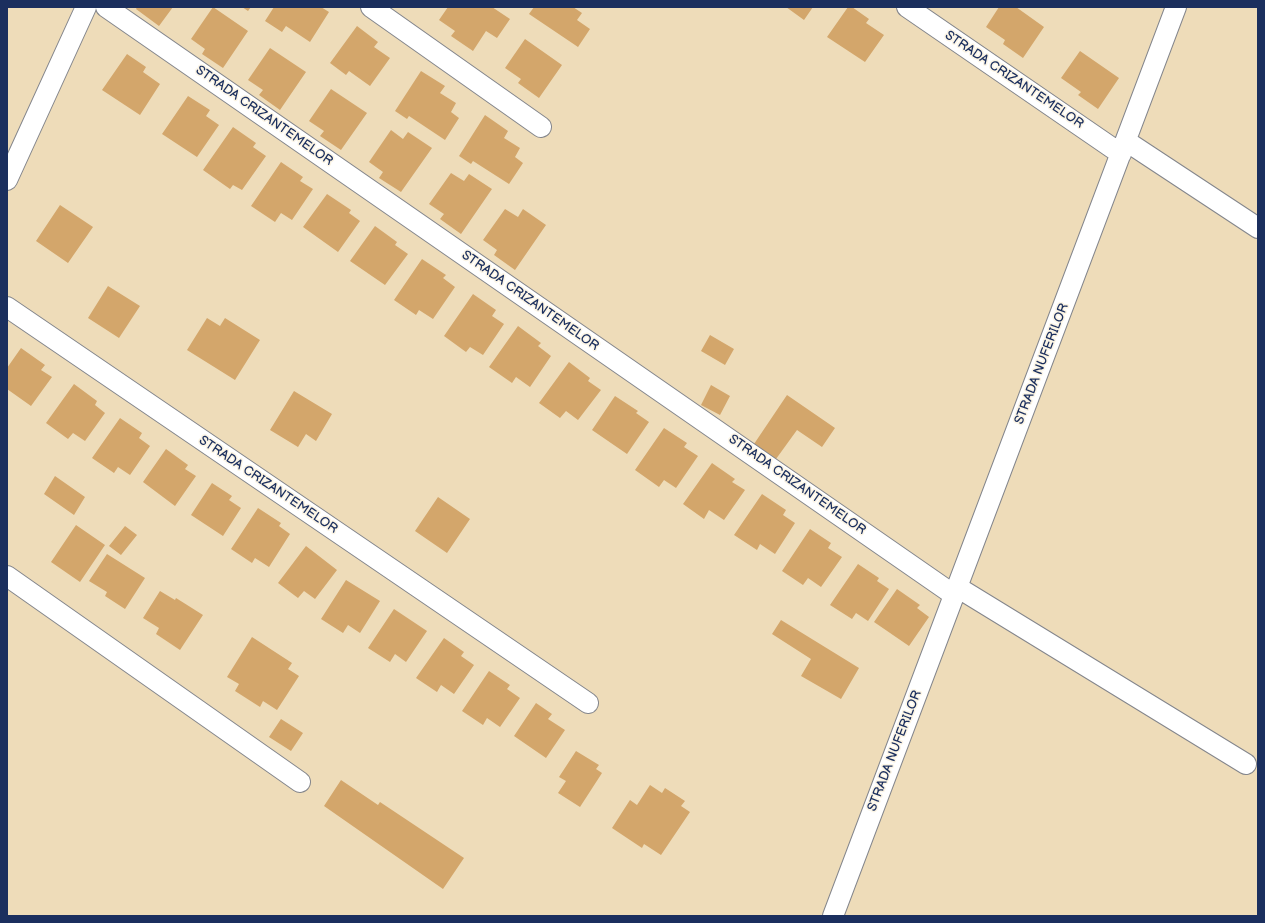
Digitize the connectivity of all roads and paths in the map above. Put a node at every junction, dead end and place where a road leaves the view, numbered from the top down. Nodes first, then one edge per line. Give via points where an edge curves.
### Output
1 (86, 7) edge
2 (106, 7) edge
3 (371, 7) edge
4 (907, 7) edge
5 (1176, 7) edge
6 (540, 127) dead end
7 (1123, 147) junction
8 (7, 180) edge
9 (1258, 228) edge
10 (7, 307) edge
11 (7, 576) edge
12 (956, 591) junction
13 (588, 703) dead end
14 (1246, 764) dead end
15 (300, 782) dead end
16 (833, 916) edge

1 - 8 street
2 - 12 street, STRADA CRIZANTEMELOR
3 - 6 street
4 - 7 street, STRADA CRIZANTEMELOR
5 - 7 street, STRADA NUFERILOR
7 - 9 street
7 - 12 street, STRADA NUFERILOR
10 - 13 street, STRADA CRIZANTEMELOR
11 - 15 street
12 - 14 street
12 - 16 street, STRADA NUFERILOR

